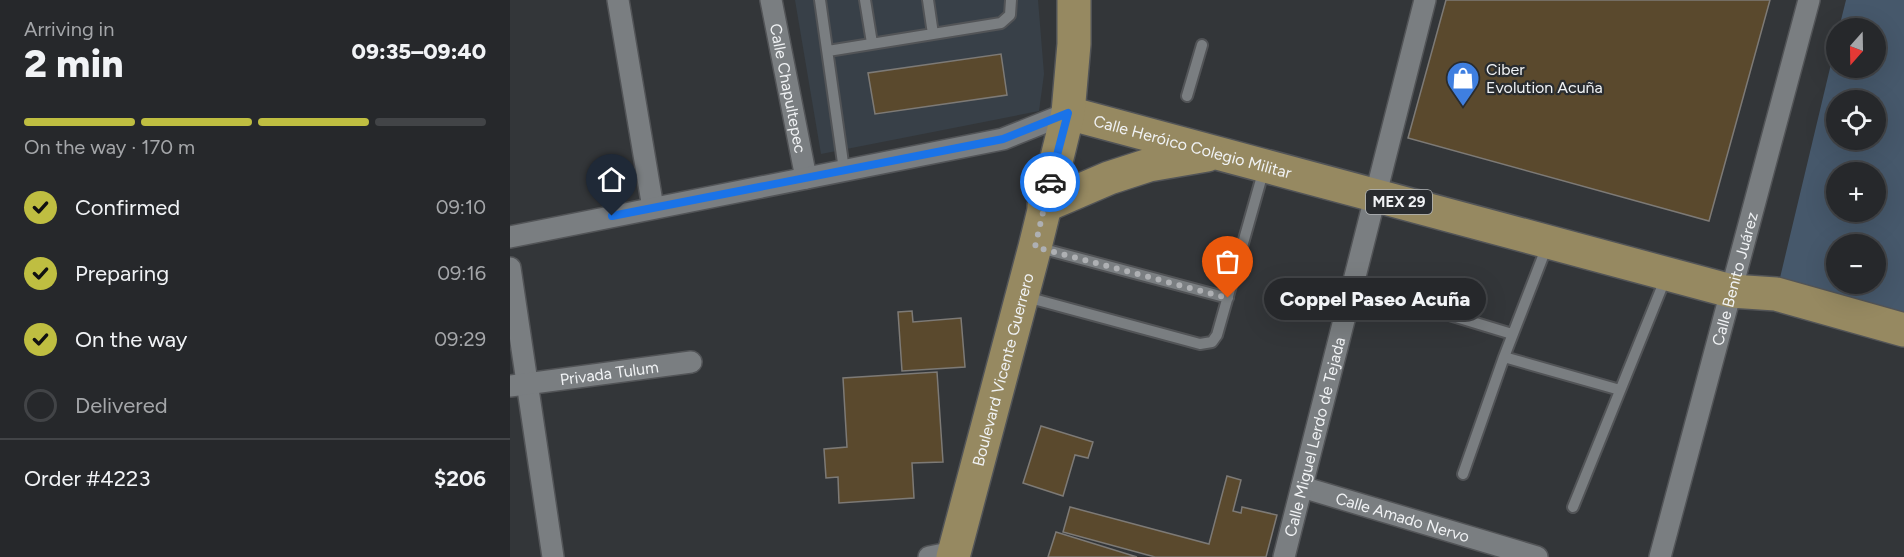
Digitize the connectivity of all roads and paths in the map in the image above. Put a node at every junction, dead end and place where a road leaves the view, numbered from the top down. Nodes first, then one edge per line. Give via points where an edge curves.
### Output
1 (618, 0) edge
2 (771, 0) edge
3 (820, 0) edge
4 (865, 0) edge
5 (928, 0) edge
6 (1011, 0) edge
7 (1074, 0) edge
8 (1425, 0) edge
9 (1809, 0) edge
10 (933, 34) junction
11 (872, 43) junction
12 (1202, 45) dead end
13 (828, 51) junction
14 (1187, 96) dead end
15 (1068, 113) junction
16 (1216, 153) junction
17 (1265, 166) junction
18 (844, 170) junction
19 (806, 178) junction
20 (1376, 196) junction
21 (1044, 206) junction
22 (653, 208) junction
23 (510, 237) edge
24 (1548, 242) junction
25 (1035, 247) junction
26 (510, 268) edge
27 (1667, 274) junction
28 (1731, 291) junction
29 (1022, 296) junction
30 (1228, 298) junction
31 (1410, 303) dead end
32 (1904, 330) edge
33 (1512, 334) junction
34 (1904, 351) edge
35 (1504, 357) junction
36 (691, 362) dead end
37 (519, 385) edge
38 (1620, 390) junction
39 (1463, 474) dead end
40 (1302, 487) junction
41 (1573, 507) dead end
42 (945, 555) edge
43 (553, 557) edge
44 (1284, 557) edge
45 (1537, 557) edge
46 (1660, 557) edge

1 - 22 street
2 - 19 street, Calle Chapultepec
3 - 13 lane
4 - 11 lane
5 - 10 lane
6 - 10 lane via 1010,15 1001,22
7 - 15 main road, Boulevard Vicente Guerrero
8 - 20 street, Calle Miguel Lerdo de Tejada
9 - 28 street, Calle Benito Juárez
10 - 11 lane
11 - 13 lane
12 - 14 lane
13 - 18 lane
15 - 16 main road, Calle Heróico Colegio Militar / MEX 29
15 - 18 street via 1003,139
15 - 21 main road, Boulevard Vicente Guerrero
16 - 17 main road, Calle Heróico Colegio Militar / MEX 29
16 - 21 main road via 1139,168
17 - 20 main road, Calle Heróico Colegio Militar / MEX 29
17 - 30 lane
18 - 19 street
19 - 22 street
20 - 24 main road, Calle Heróico Colegio Militar / MEX 29
20 - 40 street, Calle Miguel Lerdo de Tejada
21 - 25 main road, Boulevard Vicente Guerrero
22 - 23 street
24 - 27 main road, Calle Heróico Colegio Militar / MEX 29
24 - 33 lane
25 - 29 main road, Boulevard Vicente Guerrero
25 - 30 lane
26 - 37 street
27 - 28 main road, Calle Heróico Colegio Militar / MEX 29
27 - 38 lane
28 - 32 main road, Calle Heróico Colegio Militar / MEX 29 via 1776,294
28 - 34 main road, Calle Heróico Colegio Militar / MEX 29 via 1769,313
28 - 46 street, Calle Benito Juárez
29 - 30 lane via 1200,344 1212,342 1217,335
29 - 42 main road, Boulevard Vicente Guerrero
31 - 33 lane
33 - 35 lane
35 - 38 lane
35 - 39 lane
36 - 37 street, Privada Tulum
37 - 43 street
38 - 41 lane
40 - 44 street, Calle Miguel Lerdo de Tejada
40 - 45 street, Calle Amado Nervo

